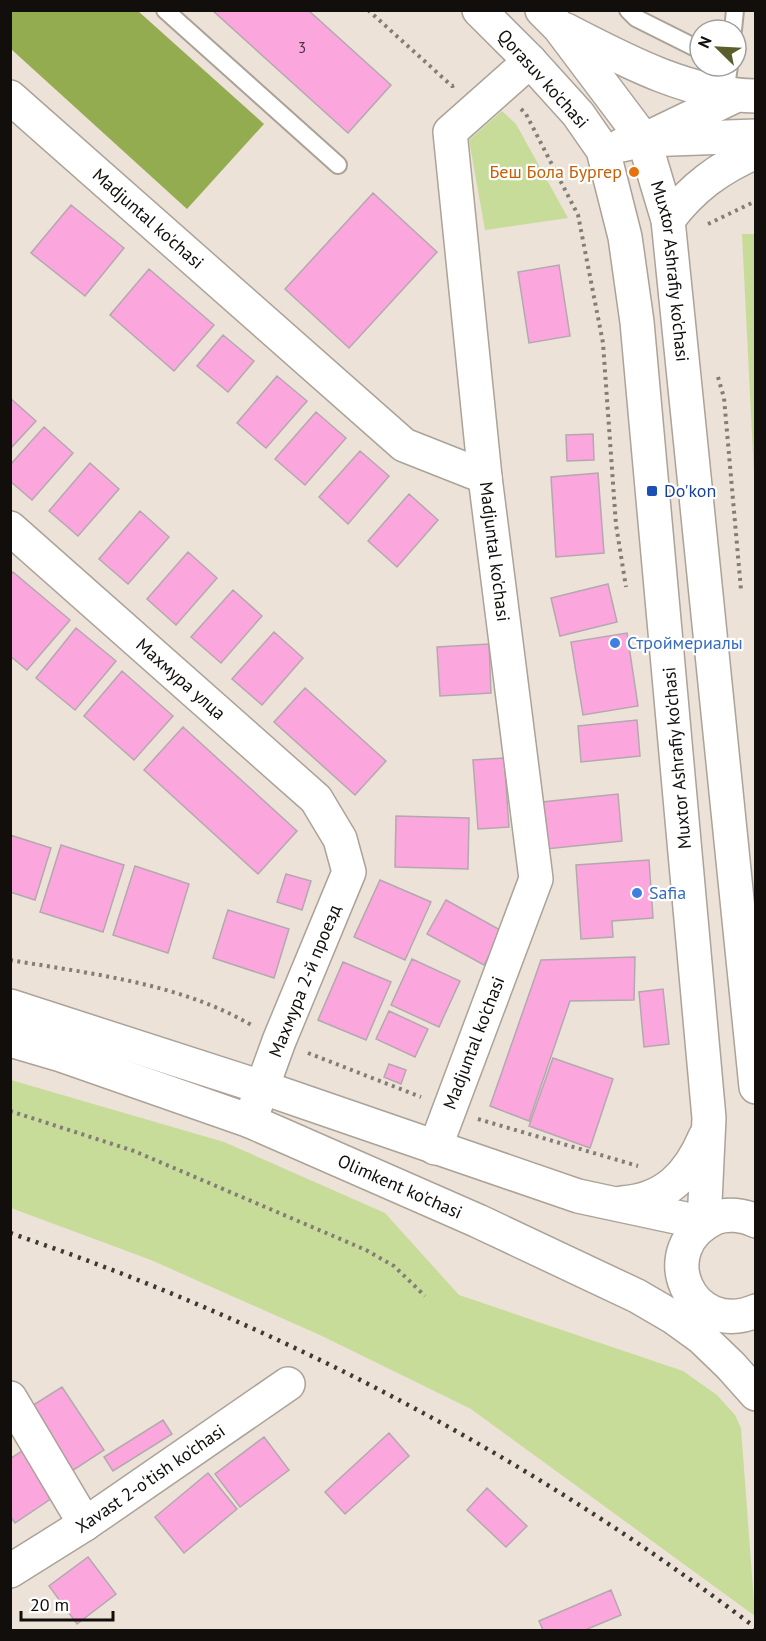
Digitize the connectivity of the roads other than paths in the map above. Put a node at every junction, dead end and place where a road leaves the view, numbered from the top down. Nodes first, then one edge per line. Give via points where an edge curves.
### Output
1 (165, 10) edge
2 (479, 10) edge
3 (628, 10) edge
4 (551, 19) edge
5 (688, 44) edge
6 (530, 61) junction
7 (736, 88) edge
8 (10, 98) edge
9 (756, 136) edge
10 (644, 140) junction
11 (603, 150) junction
12 (756, 152) edge
13 (338, 165) dead end
14 (683, 225) junction
15 (485, 477) junction
16 (10, 528) edge
17 (340, 839) joint
18 (746, 898) edge
19 (10, 1006) edge
20 (10, 1040) edge
21 (756, 1087) edge
22 (264, 1088) junction
23 (709, 1118) junction
24 (250, 1121) junction
25 (435, 1148) junction
26 (620, 1203) junction
27 (756, 1221) edge
28 (704, 1224) junction
29 (637, 1296) junction
30 (705, 1310) junction
31 (750, 1316) edge
32 (288, 1384) dead end
33 (756, 1389) edge
34 (756, 1394) edge
35 (10, 1398) edge
36 (85, 1524) junction
37 (10, 1571) edge

1 - 13 lane
2 - 6 main road, Qorasuv ko'chasi
3 - 5 lane via 636,18
4 - 7 main road via 642,68
4 - 10 main road
6 - 11 main road, Qorasuv ko'chasi via 578,114
6 - 15 main road via 450,132
7 - 10 main road
8 - 15 main road, Madjuntal ko'chasi via 404,445
9 - 10 main road
10 - 11 main road
10 - 14 main road, Muxtor Ashrafiy ko'chasi
11 - 23 main road, Muxtor Ashrafiy ko'chasi via 625,237 637,322
12 - 14 main road via 702,182 686,197
14 - 18 main road, Muxtor Ashrafiy ko'chasi
15 - 25 main road, Madjuntal ko'chasi via 536,879
16 - 17 main road, Махмура улца via 316,799
17 - 22 main road, Махмура 2-й проезд via 349,872 279,1041
18 - 21 main road, Muxtor Ashrafiy ko'chasi
19 - 22 main road
20 - 24 main road, Olimkent ko'chasi
22 - 24 main road, Махмура 2-й проезд
22 - 25 main road
23 - 26 main road, Muxtor Ashrafiy ko'chasi via 699,1152 680,1180 654,1197
23 - 28 main road, Muxtor Ashrafiy ko'chasi
24 - 29 main road, Olimkent ko'chasi
25 - 26 main road via 578,1196
26 - 28 main road
27 - 28 main road via 735,1215
28 - 30 main road via 692,1235 681,1267 684,1284
29 - 30 main road
29 - 34 main road, Olimkent ko'chasi via 702,1338
30 - 31 main road via 721,1316
30 - 33 main road
32 - 36 main road, Xavast 2-o'tish ko'chasi
35 - 36 main road
36 - 37 main road, Xavast 2-o'tish ko'chasi

